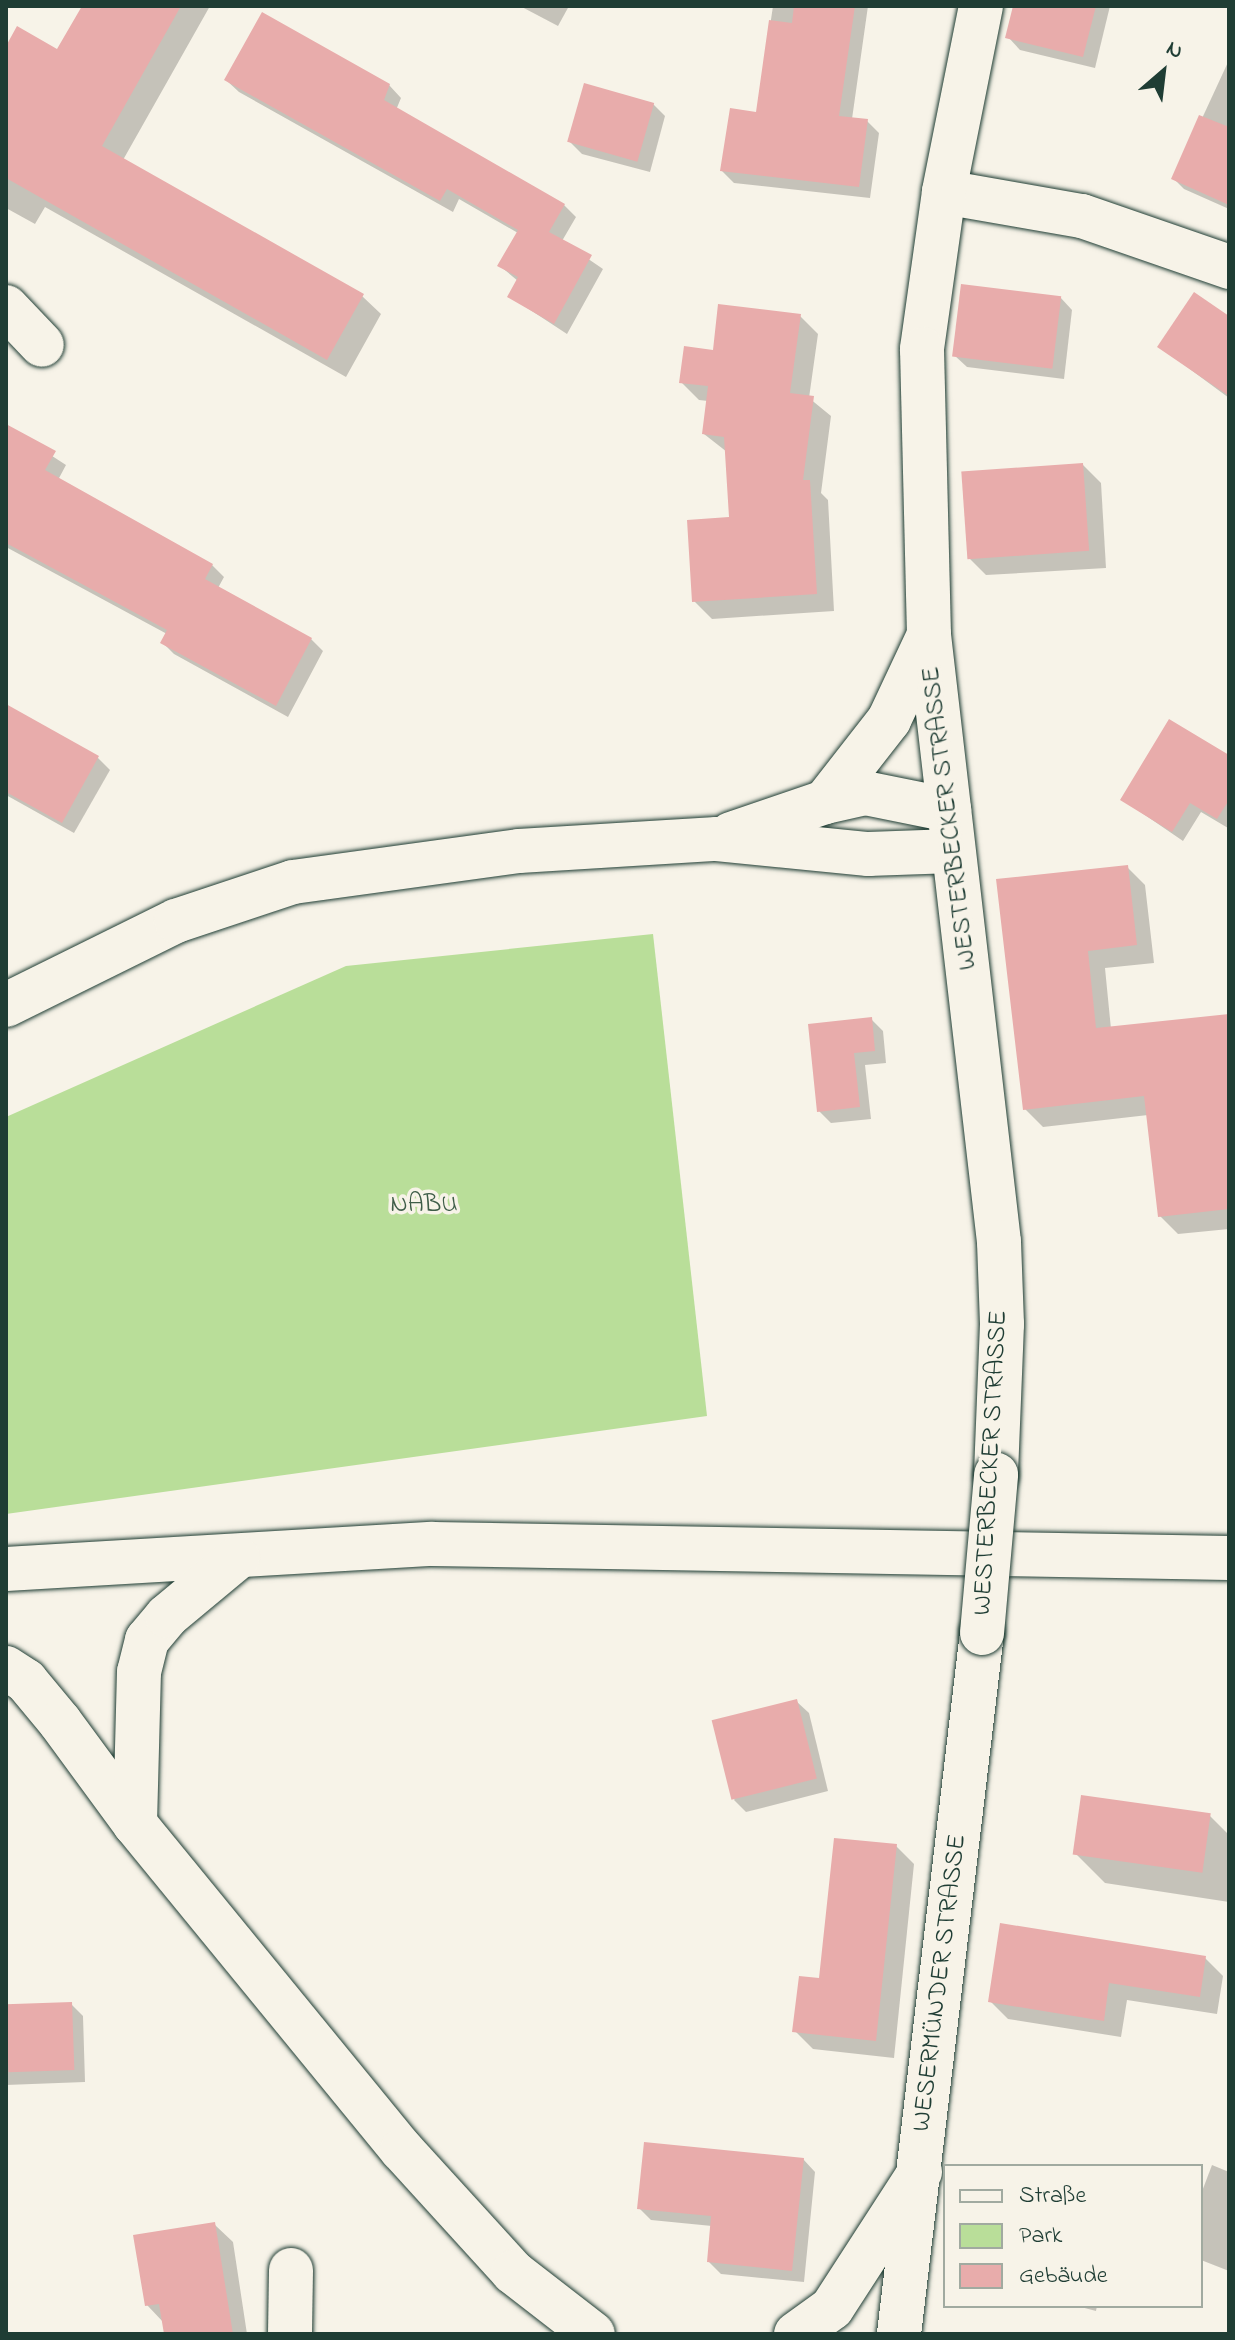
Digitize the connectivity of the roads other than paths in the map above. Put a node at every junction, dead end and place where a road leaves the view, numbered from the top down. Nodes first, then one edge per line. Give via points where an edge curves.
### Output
1 (981, 6) edge
2 (944, 192) junction
3 (1229, 267) edge
4 (6, 307) edge
5 (42, 345) dead end
6 (929, 635) junction
7 (825, 802) junction
8 (951, 831) junction
9 (717, 839) junction
10 (6, 1005) edge
11 (238, 1557) junction
12 (1229, 1558) edge
13 (6, 1569) edge
14 (982, 1633) joint
15 (6, 1668) edge
16 (135, 1824) junction
17 (920, 2172) junction
18 (291, 2270) dead end
19 (290, 2334) edge
20 (593, 2334) edge
21 (796, 2334) edge
22 (899, 2334) edge

1 - 2 main road, WESTERBECKER STRASSE
2 - 3 main road via 1082,216
2 - 6 main road, WESTERBECKER STRASSE via 922,349
4 - 5 main road
6 - 7 main road via 889,720
6 - 8 main road, WESTERBECKER STRASSE
7 - 8 main road via 865,793
7 - 9 main road
8 - 9 main road via 868,854
8 - 14 main road, WESTERBECKER STRASSE, bridge via 999,1242 1002,1324 996,1475
9 - 10 main road via 519,851 293,882 176,921
11 - 12 main road via 432,1544
11 - 13 main road
11 - 16 main road via 167,1616 147,1640 139,1672
14 - 17 main road, WESERMÜNDER STRASSE
15 - 16 main road via 35,1691
16 - 20 main road via 402,2150 513,2272
17 - 21 main road via 832,2308
17 - 22 main road, WESERMÜNDER STRASSE
18 - 19 main road

